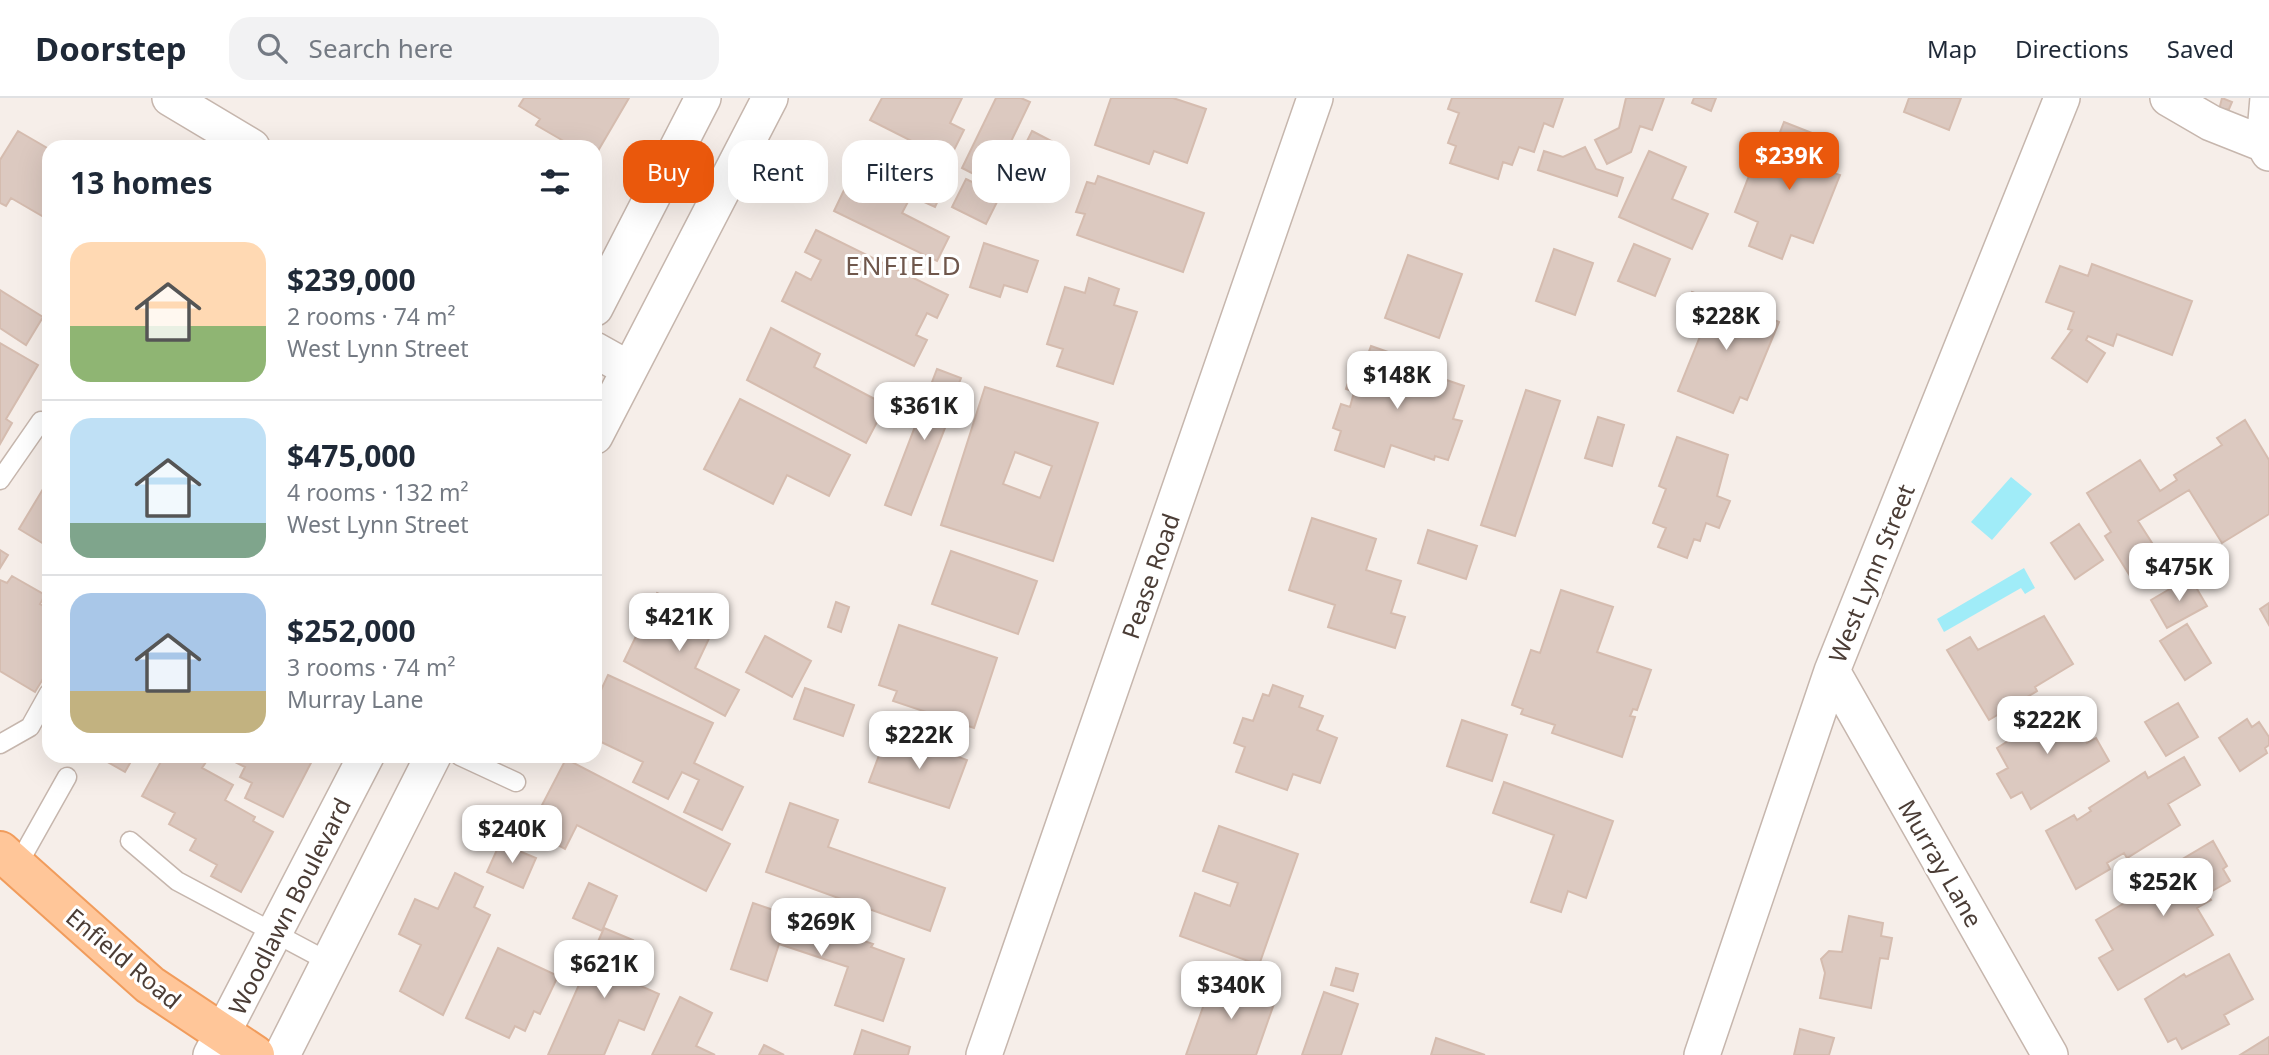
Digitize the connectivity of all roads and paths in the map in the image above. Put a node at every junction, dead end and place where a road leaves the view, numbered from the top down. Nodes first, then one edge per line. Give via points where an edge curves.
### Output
1 (170, 98) edge
2 (703, 98) edge
3 (769, 98) edge
4 (1315, 98) edge
5 (2062, 98) edge
6 (2168, 98) edge
7 (2268, 98) edge
8 (240, 140) edge
9 (2267, 149) edge
10 (602, 293) edge
11 (602, 354) edge
12 (629, 369) junction
13 (42, 422) edge
14 (602, 422) edge
15 (0, 480) edge
16 (1832, 670) junction
17 (42, 706) edge
18 (0, 744) edge
19 (362, 763) edge
20 (429, 763) edge
21 (475, 763) edge
22 (67, 777) dead end
23 (516, 782) dead end
24 (130, 841) dead end
25 (8, 859) edge
26 (275, 934) junction
27 (329, 962) junction
28 (217, 1046) edge
29 (256, 1055) edge
30 (282, 1055) edge
31 (984, 1055) edge
32 (1702, 1055) edge
33 (2050, 1055) edge

1 - 8 street
2 - 10 street
3 - 12 street
4 - 31 street, Pease Road
5 - 16 street, West Lynn Street
6 - 9 street
7 - 9 street
11 - 12 street
12 - 14 street
13 - 15 lane
16 - 32 street, West Lynn Street
16 - 33 street, Murray Lane
17 - 18 lane via 30,727
19 - 26 street, Woodlawn Boulevard
20 - 27 street
21 - 23 lane
22 - 25 lane
24 - 26 lane via 177,881
25 - 28 main road, Enfield Road
26 - 27 lane
26 - 28 street, Woodlawn Boulevard
27 - 30 street
28 - 29 main road, Enfield Road

